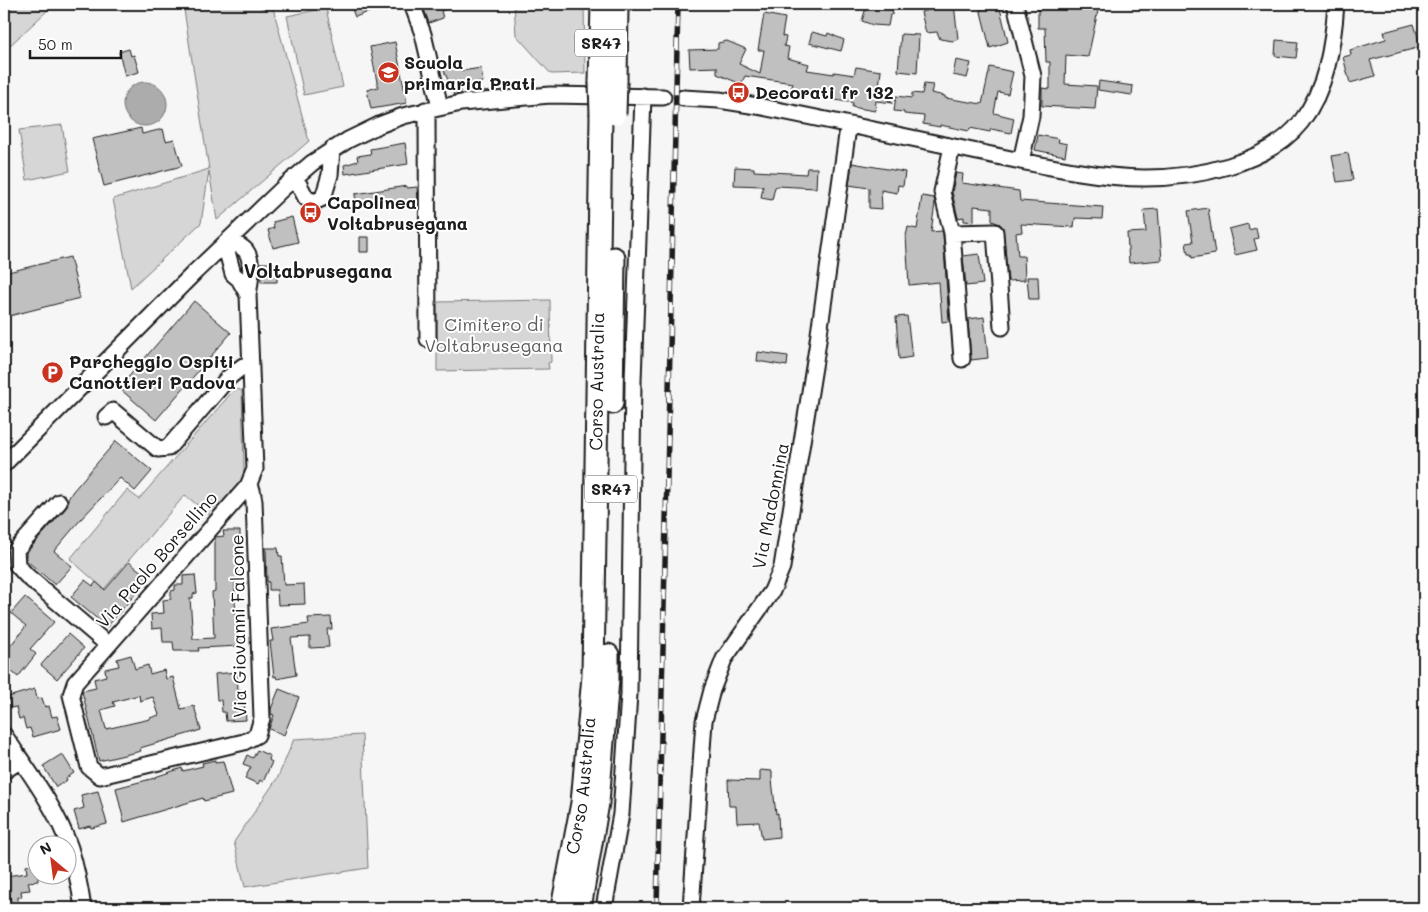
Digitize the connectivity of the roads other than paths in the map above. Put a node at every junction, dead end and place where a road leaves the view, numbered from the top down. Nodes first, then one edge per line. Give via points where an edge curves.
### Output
1 (412, 4) edge
2 (602, 4) edge
3 (617, 4) edge
4 (1015, 4) edge
5 (1336, 4) edge
6 (608, 82) junction
7 (644, 96) junction
8 (663, 97) dead end
9 (683, 98) dead end
10 (440, 107) junction
11 (425, 110) junction
12 (608, 114) junction
13 (850, 125) junction
14 (952, 146) junction
15 (332, 149) junction
16 (1021, 161) junction
17 (295, 177) junction
18 (251, 219) junction
19 (952, 233) junction
20 (227, 242) junction
21 (249, 257) junction
22 (196, 271) junction
23 (233, 274) junction
24 (248, 295) junction
25 (1002, 327) dead end
26 (428, 339) dead end
27 (962, 359) dead end
28 (250, 366) junction
29 (106, 417) dead end
30 (4, 464) edge
31 (248, 486) junction
32 (59, 502) dead end
33 (108, 645) junction
34 (4, 735) edge
35 (21, 760) junction
36 (4, 771) edge
37 (83, 908) edge
38 (562, 908) edge
39 (580, 908) edge
40 (604, 908) edge
41 (691, 908) edge

1 - 10 street via 423,34
2 - 6 highway, Corso Australia / SR47
3 - 6 highway, Corso Australia / SR47
4 - 16 street via 1033,76 1031,116
5 - 16 street via 1330,54 1323,81 1311,105 1287,135 1255,155 1207,172 1144,178
6 - 12 highway, Corso Australia / SR47, bridge
7 - 8 street
7 - 10 street via 524,96
7 - 40 street via 633,381 630,694 621,814
9 - 13 street via 757,106
10 - 11 street
11 - 15 street via 379,125
11 - 26 street
12 - 38 highway, Corso Australia / SR47 via 593,676 582,803
12 - 39 highway, Corso Australia / SR47 via 608,679 598,803
13 - 14 street
13 - 41 street, Via Madonnina via 782,567 772,590 724,659 704,721
14 - 16 street
14 - 19 street via 942,192
15 - 17 street
15 - 17 street via 330,175 323,198 314,202 306,198
17 - 18 street
18 - 20 street
18 - 21 street
19 - 25 street via 995,232
19 - 27 street
20 - 21 street via 245,250
20 - 22 street
20 - 23 street
21 - 24 street via 251,279
22 - 23 street via 212,269
22 - 30 street
23 - 24 street
24 - 28 street
28 - 29 street via 242,366 232,374 168,448 158,450 113,411
28 - 31 street via 255,469
31 - 33 street, Via Paolo Borsellino
31 - 33 street, Via Giovanni Falcone via 254,501 260,621 262,718 257,735 244,742 100,776 89,768 70,695 75,683
32 - 33 street, Via Paolo Borsellino via 16,550 17,565
34 - 35 street
35 - 36 street
35 - 37 street via 46,798 70,848

